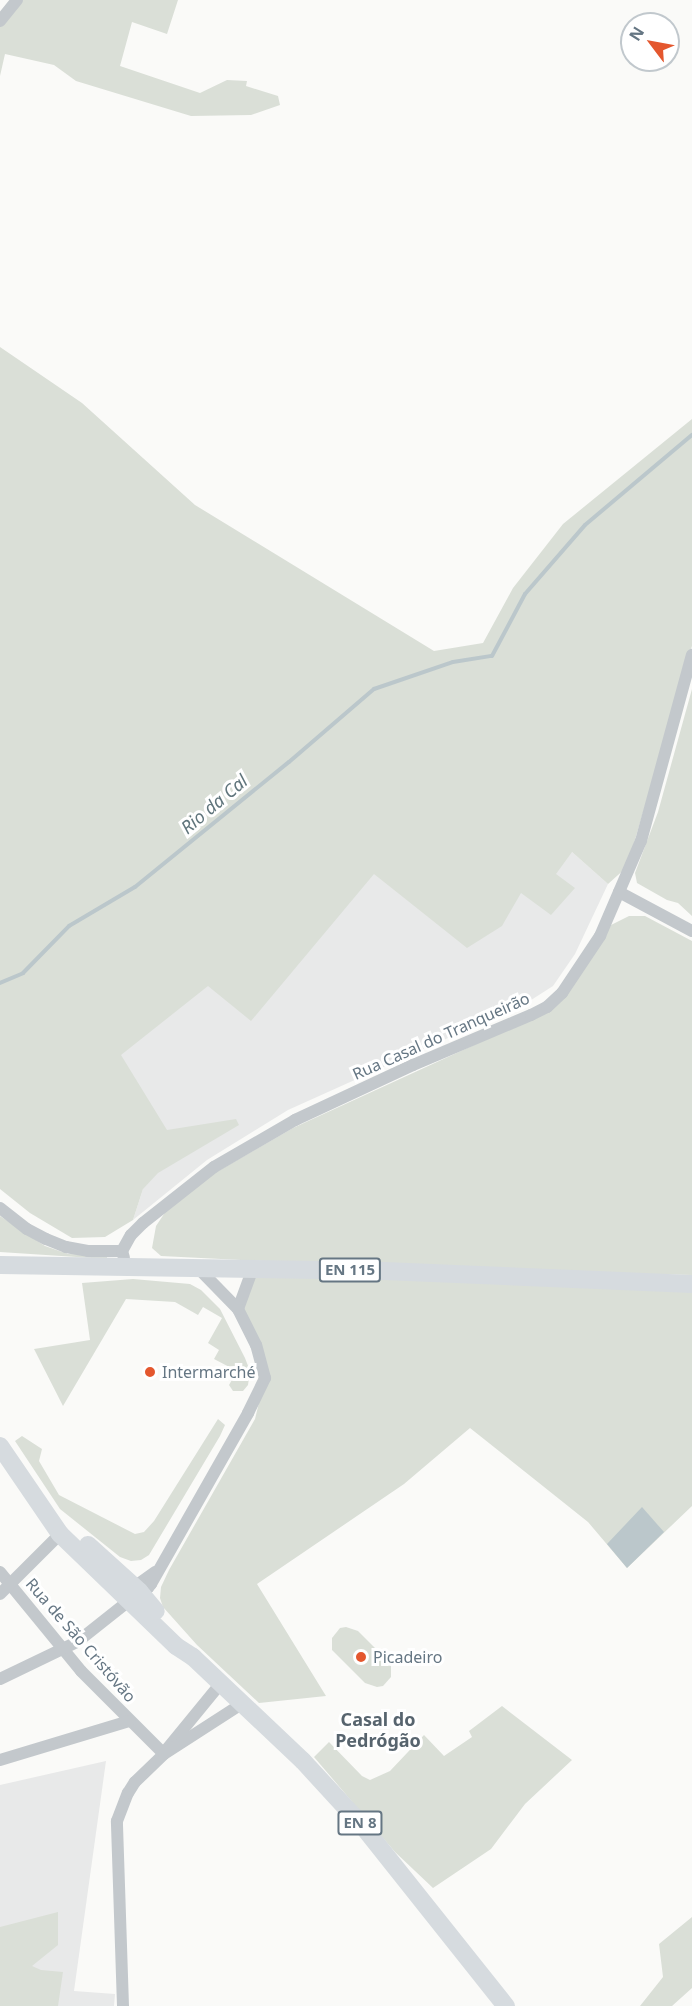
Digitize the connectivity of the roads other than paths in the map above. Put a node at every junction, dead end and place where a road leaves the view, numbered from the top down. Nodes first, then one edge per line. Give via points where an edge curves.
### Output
1 (17, 0) edge
2 (0, 21) edge
3 (692, 655) edge
4 (619, 892) junction
5 (692, 931) edge
6 (0, 1208) edge
7 (124, 1260) junction
8 (3, 1266) edge
9 (197, 1267) junction
10 (253, 1268) junction
11 (692, 1284) edge
12 (238, 1309) junction
13 (0, 1446) edge
14 (57, 1528) junction
15 (0, 1572) edge
16 (9, 1583) junction
17 (0, 1594) edge
18 (134, 1596) junction
19 (61, 1648) junction
20 (0, 1679) edge
21 (221, 1683) junction
22 (243, 1702) junction
23 (129, 1721) junction
24 (164, 1754) junction
25 (0, 1760) edge
26 (123, 2006) edge
27 (506, 2006) edge

1 - 2 street
3 - 4 street, Rua Casal do Tranqueirão via 641,841
4 - 5 street
4 - 7 street, Rua Casal do Tranqueirão via 600,936 562,993 547,1007 295,1120 220,1163 131,1235
6 - 7 street via 27,1229 66,1247
7 - 8 main road, EN 115
7 - 9 main road, EN 115
9 - 10 main road, EN 115
9 - 12 street
10 - 11 main road, EN 115
10 - 12 street
12 - 18 street via 256,1345 265,1378 155,1572 140,1583
13 - 14 main road, EN 8
14 - 16 street
14 - 18 main road, EN 8 via 94,1549
15 - 16 street, Rua de São Cristóvão
16 - 17 street
16 - 19 street, Rua de São Cristóvão
18 - 19 street via 77,1642
18 - 21 main road, EN 8
19 - 20 street
19 - 23 street, Rua de São Cristóvão
21 - 22 main road, EN 8
21 - 24 street
22 - 24 street
22 - 27 main road, EN 8 via 361,1824
23 - 24 street, Rua de São Cristóvão
23 - 25 street
24 - 26 street via 135,1782 117,1821

